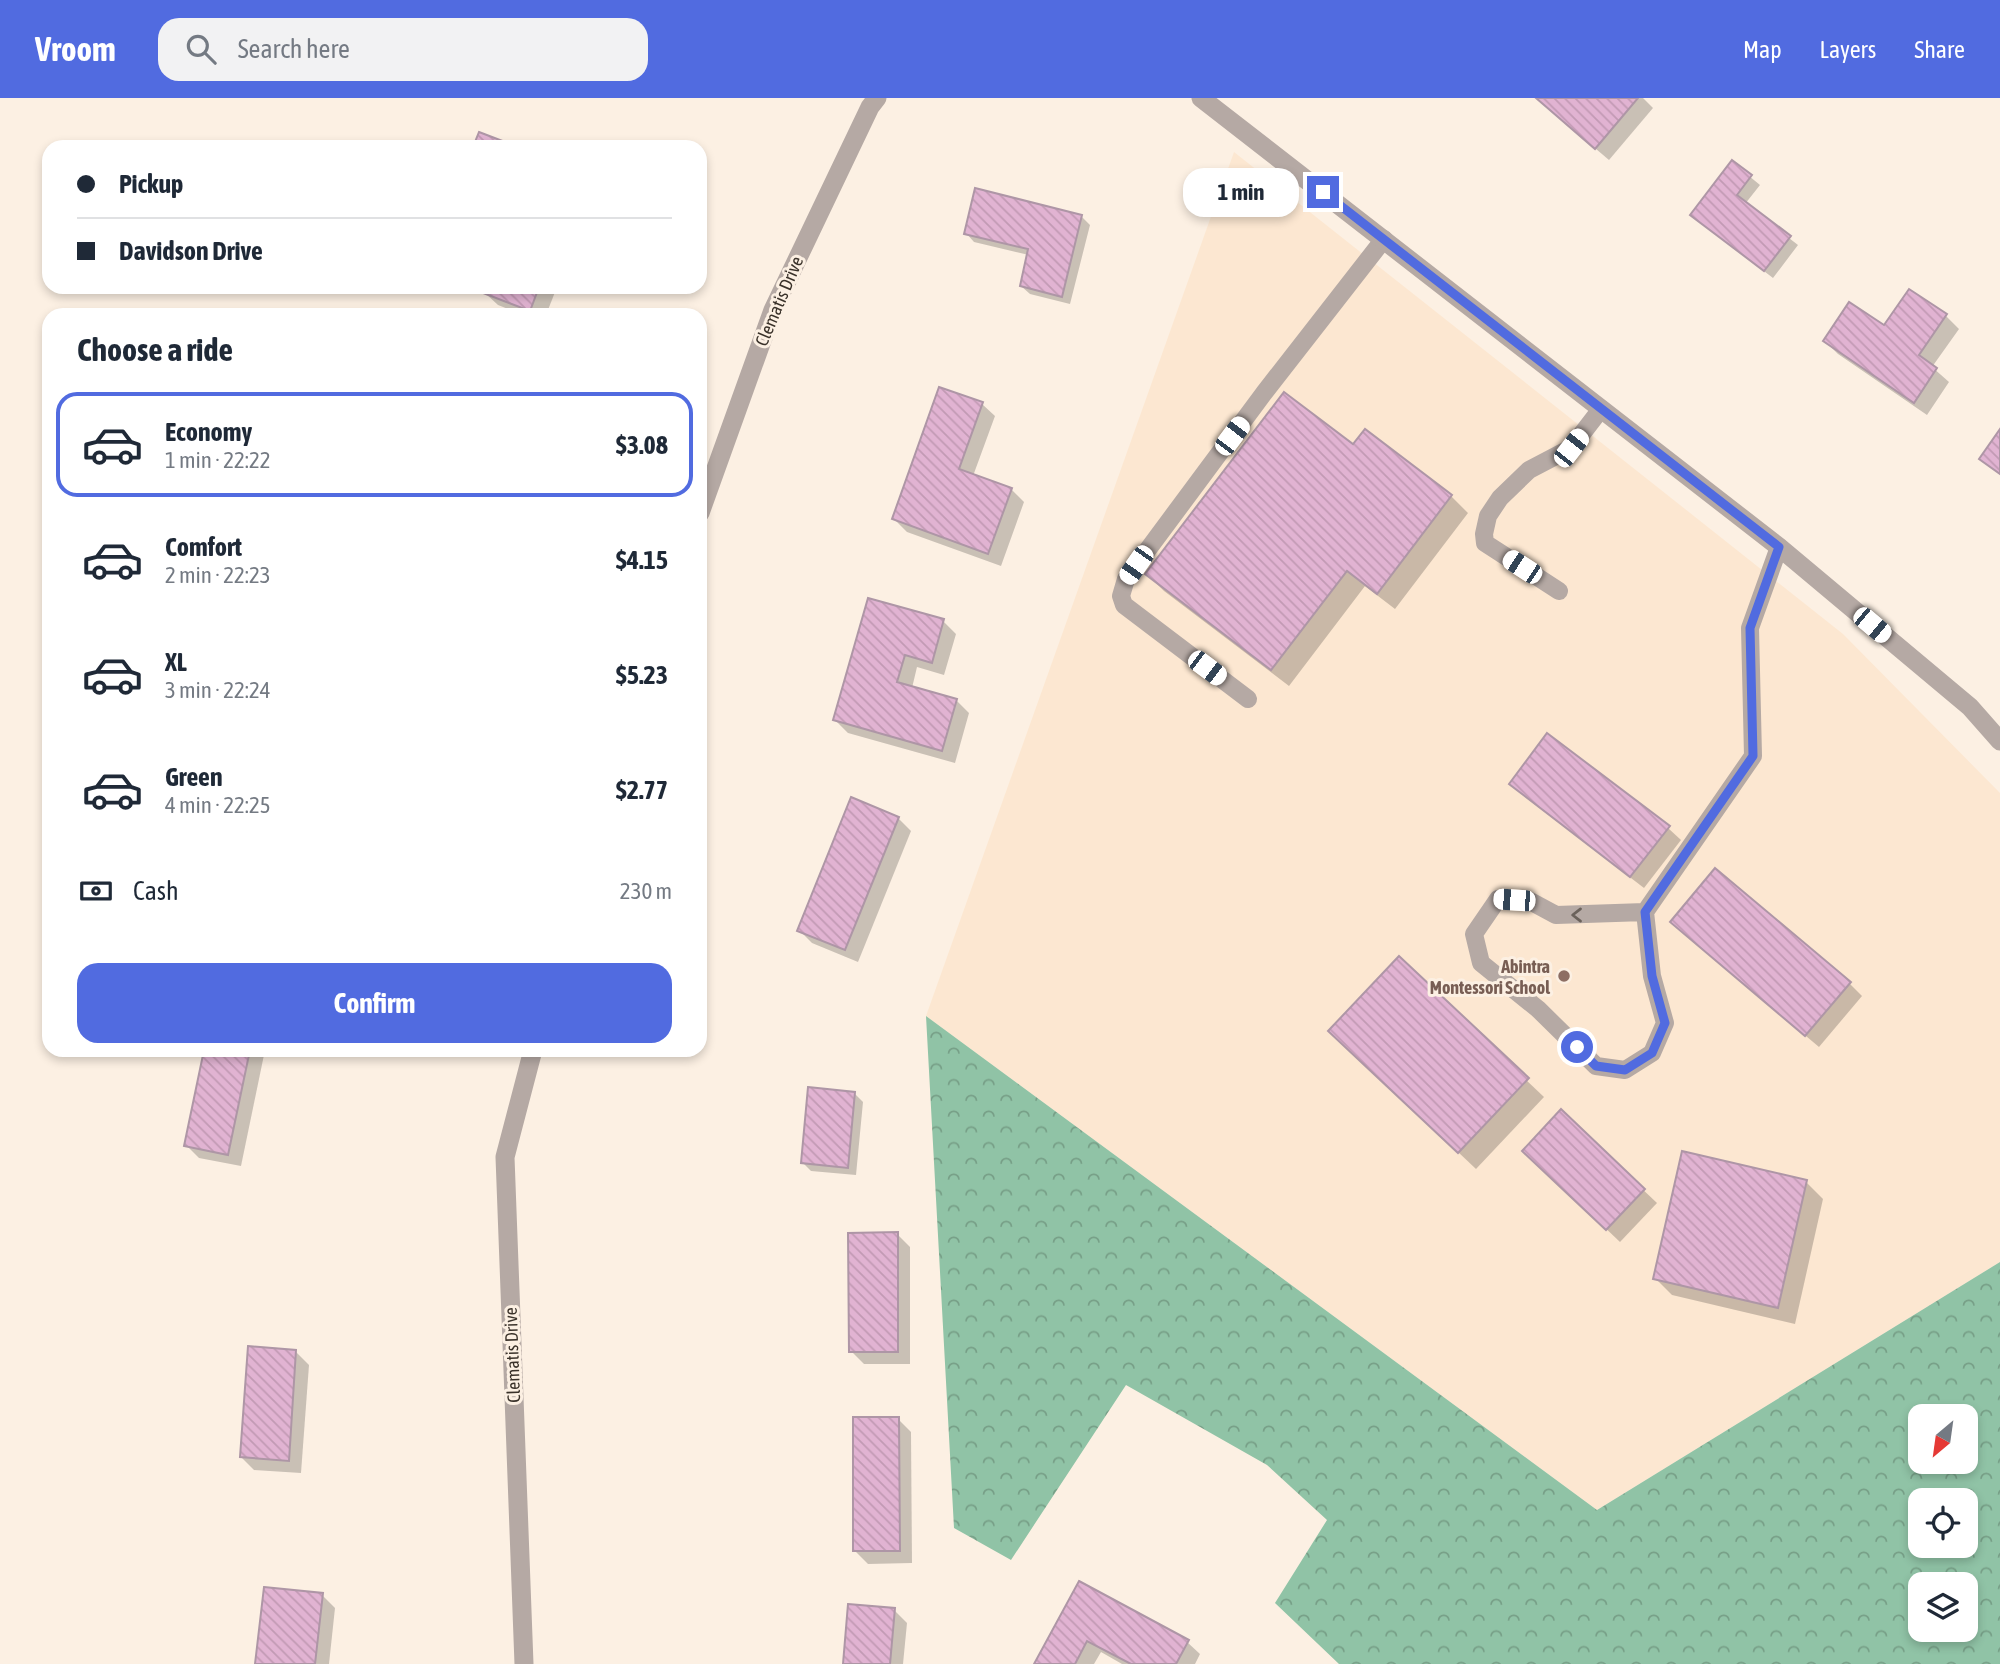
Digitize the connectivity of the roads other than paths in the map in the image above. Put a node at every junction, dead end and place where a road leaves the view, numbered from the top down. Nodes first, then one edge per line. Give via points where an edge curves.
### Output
1 (877, 98) edge
2 (1201, 98) edge
3 (1384, 239) junction
4 (1601, 409) junction
5 (707, 494) edge
6 (1779, 547) junction
7 (1559, 591) dead end
8 (1248, 699) dead end
9 (2000, 741) edge
10 (1645, 912) junction
11 (531, 1057) edge
12 (524, 1664) edge

1 - 5 street, Clematis Drive via 773,310
2 - 3 street
3 - 4 street
3 - 8 lane via 1126,579 1121,596 1124,605
4 - 6 street
4 - 7 lane via 1571,448 1529,470 1488,516 1485,543
6 - 9 street via 1970,707
6 - 10 lane via 1750,628 1753,756
10 -> 10 lane via 1556,915 1530,901 1498,899 1474,934 1481,963 1538,1009 1596,1066 1625,1070 1652,1053 1665,1023 1652,976
11 - 12 street, Clematis Drive via 505,1157

